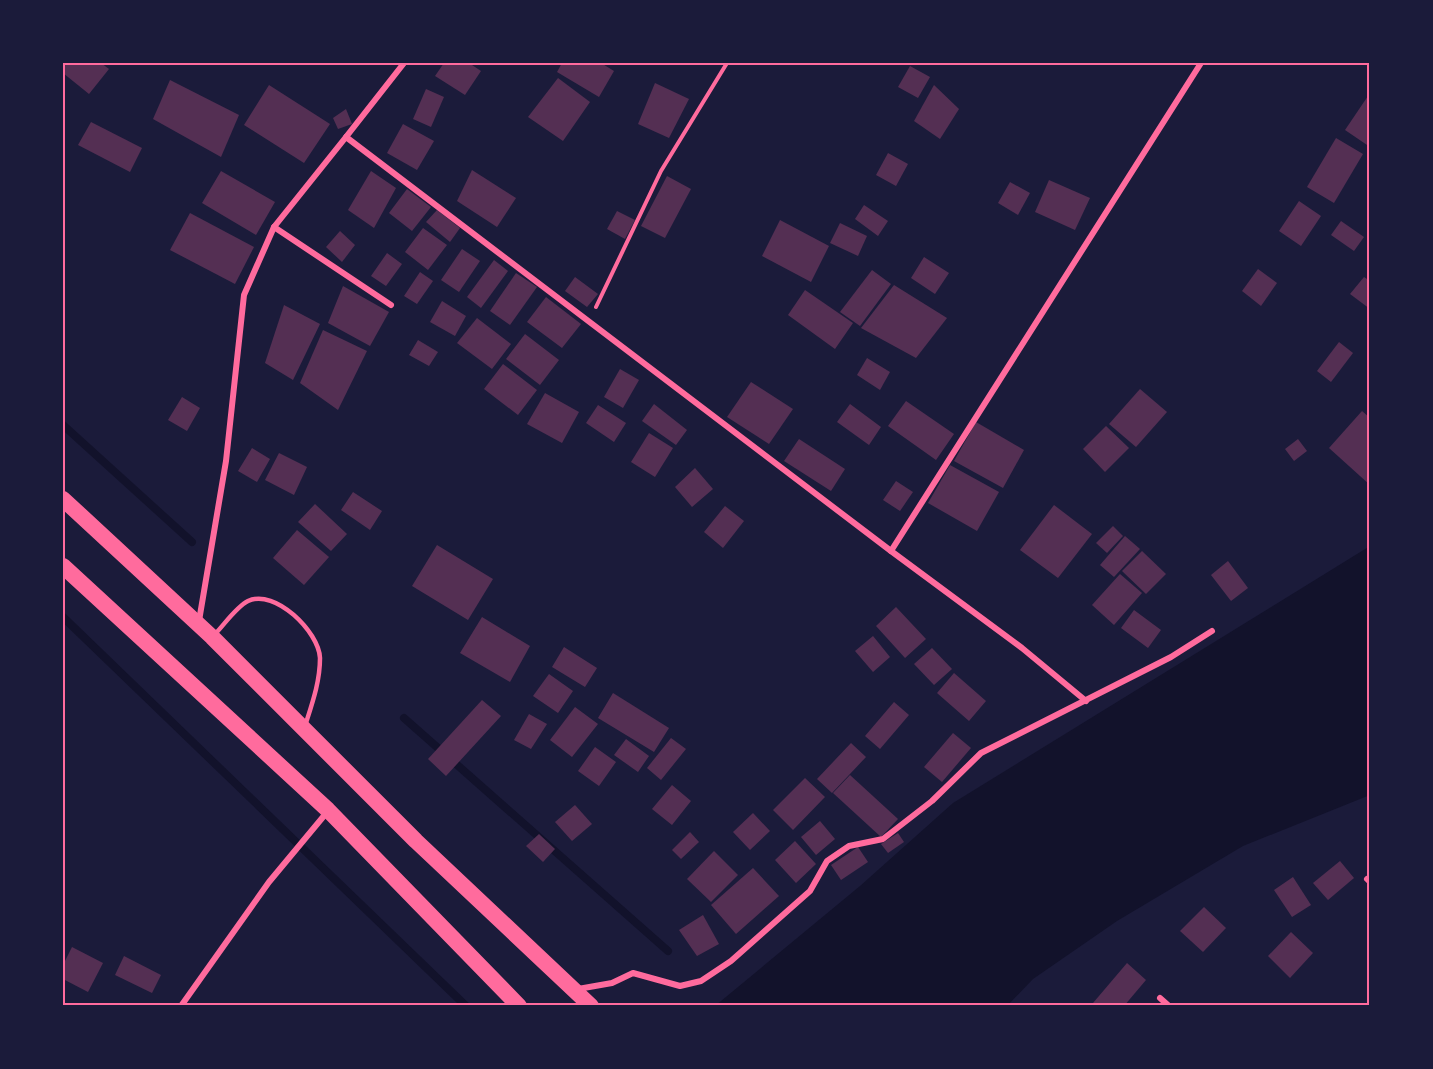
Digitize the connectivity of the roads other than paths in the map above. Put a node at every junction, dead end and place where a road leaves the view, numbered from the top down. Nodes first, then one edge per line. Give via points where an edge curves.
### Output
1 (404, 63) edge
2 (1201, 63) edge
3 (346, 137) junction
4 (274, 227) junction
5 (391, 305) dead end
6 (63, 499) edge
7 (891, 551) junction
8 (63, 566) edge
9 (198, 624) junction
10 (1212, 631) dead end
11 (212, 637) junction
12 (1086, 701) junction
13 (304, 729) junction
14 (328, 810) junction
15 (582, 998) edge
16 (1160, 998) dead end
17 (181, 1006) edge
18 (519, 1006) edge
19 (1169, 1006) edge

1 - 3 street
2 - 7 street
3 - 4 street
3 - 7 street
4 - 5 street
4 - 9 street via 244,295 226,461
6 - 9 highway
7 - 12 street
8 - 14 highway
9 - 11 highway
10 - 12 street
11 - 13 highway
11 - 13 lane via 247,601 261,598 290,612 305,625 317,642 320,658
12 - 15 street via 981,753 932,801 883,840 849,846 827,861 810,891 730,961 701,981 680,986 633,973
13 - 15 highway
14 - 17 street via 269,882
14 - 18 highway
16 - 19 street

